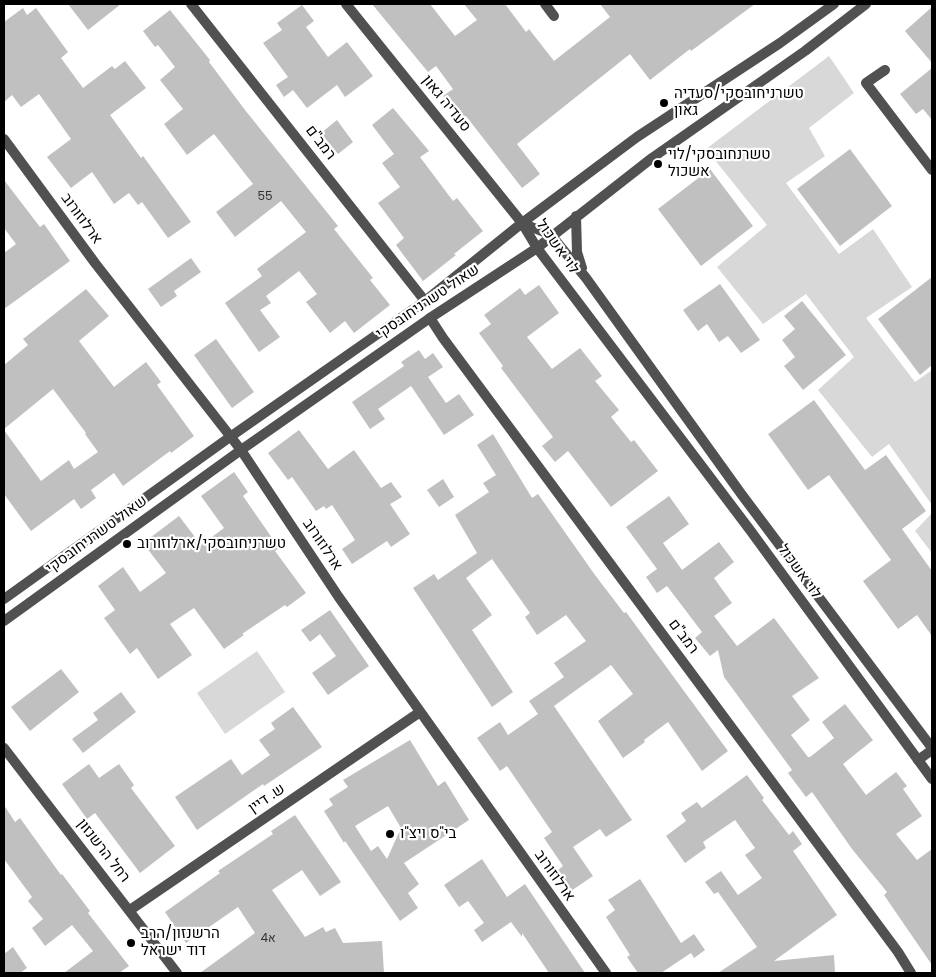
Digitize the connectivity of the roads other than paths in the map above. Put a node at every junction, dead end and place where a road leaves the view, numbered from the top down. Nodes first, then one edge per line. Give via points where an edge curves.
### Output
1 (191, 4) edge
2 (346, 4) edge
3 (544, 4) edge
4 (834, 4) edge
5 (866, 4) edge
6 (554, 16) dead end
7 (885, 70) dead end
8 (4, 139) edge
9 (932, 170) edge
10 (576, 216) junction
11 (522, 223) junction
12 (551, 235) junction
13 (537, 248) junction
14 (586, 278) junction
15 (425, 301) junction
16 (430, 318) junction
17 (230, 437) junction
18 (241, 450) junction
19 (4, 599) edge
20 (4, 621) edge
21 (420, 712) junction
22 (4, 748) edge
23 (932, 749) edge
24 (918, 760) junction
25 (932, 779) edge
26 (130, 910) junction
27 (177, 973) edge
28 (606, 973) edge
29 (911, 973) edge

1 - 15 street, רמב"ם
2 - 11 street, סעדיה גאון
3 - 6 street
4 - 11 street, שאול טשרניחובסקי via 643,133
5 - 10 street, שאול טשרניחובסקי
7 - 9 street via 866,83
8 - 17 street, ארלוזורוב
10 - 12 street, שאול טשרניחובסקי
10 - 14 street via 577,252
11 - 12 street, לוי אשכול
11 - 13 street, לוי אשכול
11 - 15 street, שאול טשרניחובסקי
12 - 13 street, שאול טשרניחובסקי
12 - 14 street, לוי אשכול
13 - 16 street, שאול טשרניחובסקי
13 - 24 street, לוי אשכול via 750,530
14 - 23 street, לוי אשכול via 742,495
15 - 17 street, שאול טשרניחובסקי
16 - 18 street, שאול טשרניחובסקי
16 - 29 street, רמב"ם
17 - 18 street, ארלוזורוב
17 - 19 street, שאול טשרניחובסקי
18 - 20 street, שאול טשרניחובסקי
18 - 21 street, ארלוזורוב
21 - 26 street, ש. דיין
21 - 28 street, ארלוזורוב
22 - 26 street, רחל הרשנזון
23 - 24 street
24 - 25 street, לוי אשכול
26 - 27 street, רחל הרשנזון

